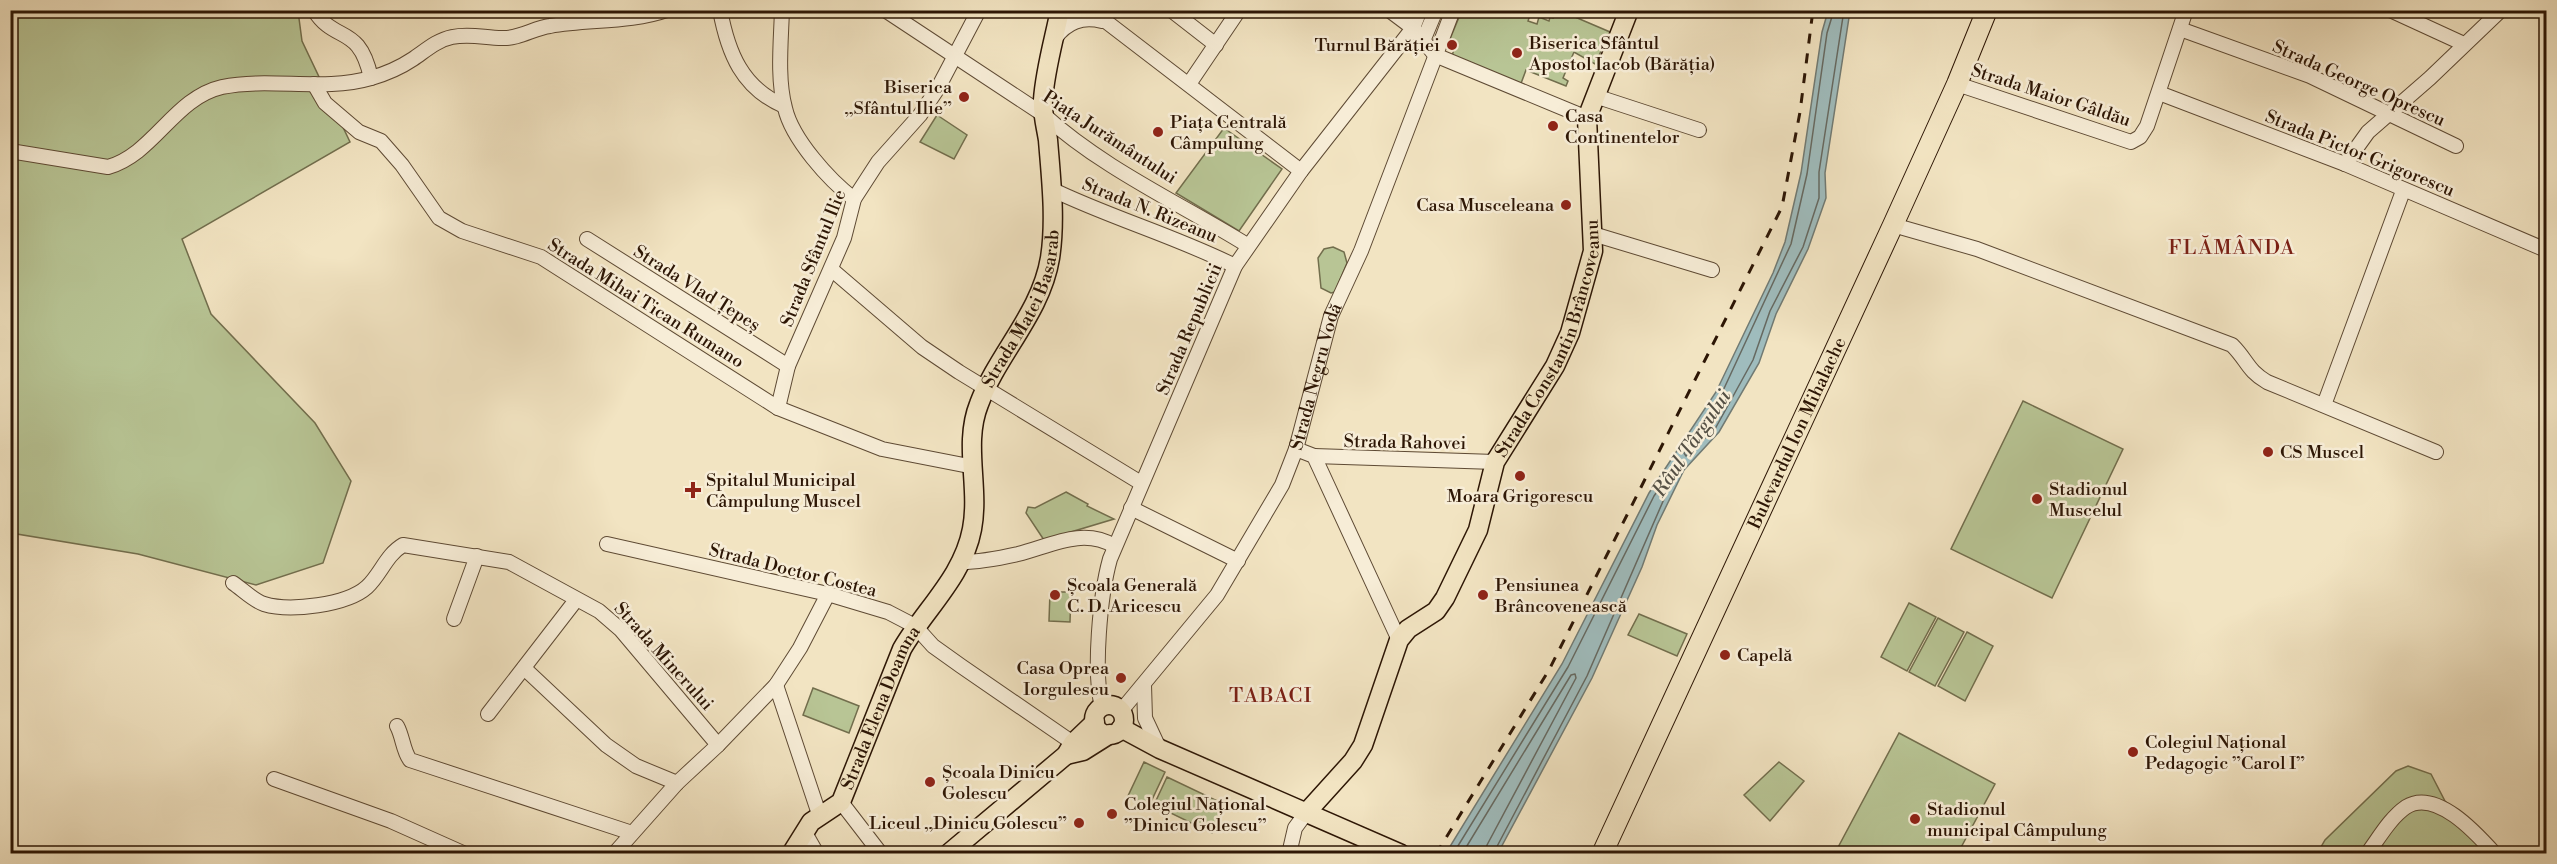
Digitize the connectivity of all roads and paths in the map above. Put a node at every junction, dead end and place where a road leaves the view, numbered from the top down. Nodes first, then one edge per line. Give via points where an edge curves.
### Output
1 (314, 10) edge
2 (667, 10) edge
3 (720, 10) edge
4 (782, 10) edge
5 (885, 10) edge
6 (979, 10) edge
7 (1060, 10) edge
8 (1090, 10) edge
9 (1171, 10) edge
10 (1239, 10) edge
11 (1389, 10) edge
12 (1420, 10) edge
13 (1436, 10) edge
14 (1453, 10) edge
15 (1629, 10) edge
16 (1987, 10) edge
17 (2186, 10) edge
18 (2390, 10) edge
19 (2501, 10) edge
20 (1107, 22) junction
21 (1413, 28) junction
22 (2180, 29) junction
23 (1055, 38) junction
24 (1423, 41) junction
25 (2464, 44) junction
26 (1216, 45) junction
27 (1435, 55) junction
28 (954, 56) junction
29 (371, 78) junction
30 (314, 84) junction
31 (1189, 84) junction
32 (1958, 84) junction
33 (2159, 93) junction
34 (1595, 96) junction
35 (784, 106) junction
36 (2390, 113) junction
37 (1044, 115) junction
38 (1587, 118) junction
39 (1699, 130) dead end
40 (2456, 146) dead end
41 (10, 151) edge
42 (2345, 164) junction
43 (1301, 171) junction
44 (1051, 189) junction
45 (2403, 191) junction
46 (854, 199) junction
47 (1893, 225) junction
48 (1593, 234) junction
49 (587, 239) dead end
50 (1247, 245) junction
51 (2547, 250) edge
52 (1235, 266) junction
53 (831, 269) junction
54 (1712, 270) dead end
55 (788, 366) junction
56 (985, 390) junction
57 (2324, 405) junction
58 (778, 408) junction
59 (1296, 449) junction
60 (2436, 452) dead end
61 (1314, 456) junction
62 (1495, 462) junction
63 (974, 467) junction
64 (1141, 483) junction
65 (1131, 508) junction
66 (607, 544) dead end
67 (1114, 546) junction
68 (477, 556) junction
69 (1238, 561) junction
70 (962, 562) junction
71 (233, 583) dead end
72 (828, 594) junction
73 (941, 594) joint
74 (576, 600) junction
75 (454, 619) dead end
76 (915, 626) junction
77 (1399, 640) junction
78 (524, 668) junction
79 (776, 685) junction
80 (1144, 685) junction
81 (488, 714) dead end
82 (1098, 714) junction
83 (1118, 725) junction
84 (397, 726) dead end
85 (718, 745) junction
86 (1070, 749) junction
87 (1161, 749) junction
88 (274, 779) dead end
89 (677, 783) junction
90 (842, 802) junction
91 (1306, 813) junction
92 (819, 814) junction
93 (804, 831) junction
94 (632, 833) junction
95 (465, 854) edge
96 (614, 854) edge
97 (791, 854) edge
98 (817, 854) edge
99 (881, 854) edge
100 (948, 854) edge
101 (1289, 854) edge
102 (1401, 854) edge
103 (1602, 854) edge
104 (2367, 854) edge
105 (2495, 854) edge

1 - 29 street via 328,26 359,44
2 - 29 street via 624,19 576,21 502,38 479,34 450,37
3 - 35 street via 739,69 759,93
4 - 35 street
5 - 28 street, Piața Jurământului
6 - 28 street, Strada Sfântul Ilie
7 - 23 main road, Strada Matei Basarab
8 - 20 street
9 - 26 street
10 - 26 street
11 - 21 street
12 - 21 street, Strada Republicii
13 - 24 street
14 - 27 street, Strada Negru Vodă
15 - 34 main road, Strada Constantin Brâncoveanu
16 - 32 highway, Bulevardul Ion Mihalache
17 - 22 street, Strada Maior Gâldău
18 - 25 street
19 - 25 street
20 - 23 street via 1077,20 1061,29
20 - 31 street
21 - 24 street
21 - 43 street, Strada Republicii
22 - 33 street, Strada Maior Gâldău
22 - 36 street, Strada George Oprescu via 2310,76
23 - 37 main road, Strada Matei Basarab via 1043,100
24 - 27 street
25 - 36 street
26 - 31 street
27 - 38 street
27 - 59 street, Strada Negru Vodă via 1361,251 1331,316
28 - 37 street, Piața Jurământului
28 - 46 street, Strada Sfântul Ilie via 920,115 878,162
29 - 30 street
30 - 41 street via 248,83 196,97 139,150 108,167
30 - 58 street, Strada Mihai Tican Rumano via 325,103 359,132 381,141 439,218 462,231 541,257
31 - 43 street
32 - 33 street, Strada Maior Gâldău via 2131,142 2140,137
32 - 47 highway, Bulevardul Ion Mihalache
33 - 42 street, Strada Pictor Grigorescu
34 - 38 main road, Strada Constantin Brâncoveanu
34 - 39 street
35 - 46 street via 792,126 828,176
36 - 40 street, Strada George Oprescu
36 - 42 street via 2368,132
37 - 44 main road, Strada Matei Basarab
37 - 50 street, Piața Jurământului via 1103,158
38 - 48 main road, Strada Constantin Brâncoveanu
42 - 45 street, Strada Pictor Grigorescu
43 - 50 street, Strada Republicii
44 - 52 street, Strada N. Rizeanu via 1117,219 1200,248
44 - 56 main road, Strada Matei Basarab via 1053,232 1046,277 1035,304
45 - 51 street, Strada Pictor Grigorescu
45 - 57 street
46 - 53 street, Strada Sfântul Ilie
47 - 57 street via 1977,249 2232,345 2251,372
47 - 103 highway, Bulevardul Ion Mihalache
48 - 54 street
48 - 62 main road, Strada Constantin Brâncoveanu via 1590,269 1562,354
49 - 55 street, Strada Vlad Țepeș
50 - 52 street, Strada Republicii
52 - 64 street, Strada Republicii
53 - 55 street, Strada Sfântul Ilie
53 - 56 street via 922,347
55 - 58 street, Strada Sfântul Ilie
56 - 63 main road, Strada Matei Basarab via 972,426
56 - 64 street
57 - 60 street
58 - 63 street, Strada Mihai Tican Rumano via 882,449
59 - 61 street, Strada Rahovei
59 - 69 street, Strada Negru Vodă via 1278,493
61 - 62 street, Strada Rahovei
61 - 77 street
62 - 77 main road, Strada Constantin Brâncoveanu via 1478,530 1445,598
63 - 70 main road, Strada Matei Basarab via 974,514
64 - 65 street, Strada Republicii
65 - 67 street, Strada Republicii
65 - 69 street
66 - 72 street, Strada Doctor Costea
67 - 70 street via 1082,537 1019,554
67 - 82 street, Strada Republicii via 1103,592
68 - 71 street, Strada Minerului via 403,545 394,550 367,587 318,606 263,604
68 - 74 street, Strada Minerului via 509,562
68 - 75 street
69 - 80 street, Strada Negru Vodă via 1199,619
70 - 73 main road, Strada Matei Basarab
72 - 76 street, Strada Doctor Costea via 888,612
72 - 79 street
73 - 76 main road, Strada Elena Doamna
74 - 78 street
74 - 85 street, Strada Minerului via 599,610 621,630
76 - 86 street, Strada Doctor Costea via 933,646
76 - 90 main road, Strada Elena Doamna via 892,669
77 - 91 main road via 1363,745
78 - 81 street
78 - 89 street via 606,745 636,766
79 - 85 street
79 - 92 street
80 - 83 street, Strada Negru Vodă
80 - 87 street via 1145,718
82 - 83 main road via 1102,732
82 - 83 main road via 1115,706
82 - 86 main road, Strada Negru Vodă
83 - 86 main road, Strada Negru Vodă via 1083,751
83 - 87 main road
84 - 94 street via 410,760
85 - 89 street
86 - 100 main road, Strada Negru Vodă
87 - 91 main road
88 - 95 street via 391,821
89 - 94 street
90 - 92 main road
90 - 99 street, Strada Elena Doamna
91 - 101 street via 1295,828
91 - 102 main road
92 - 93 main road
93 - 97 main road
93 - 98 street
94 - 96 street
104 - 105 street via 2391,821 2407,806 2419,803 2435,805 2462,820

